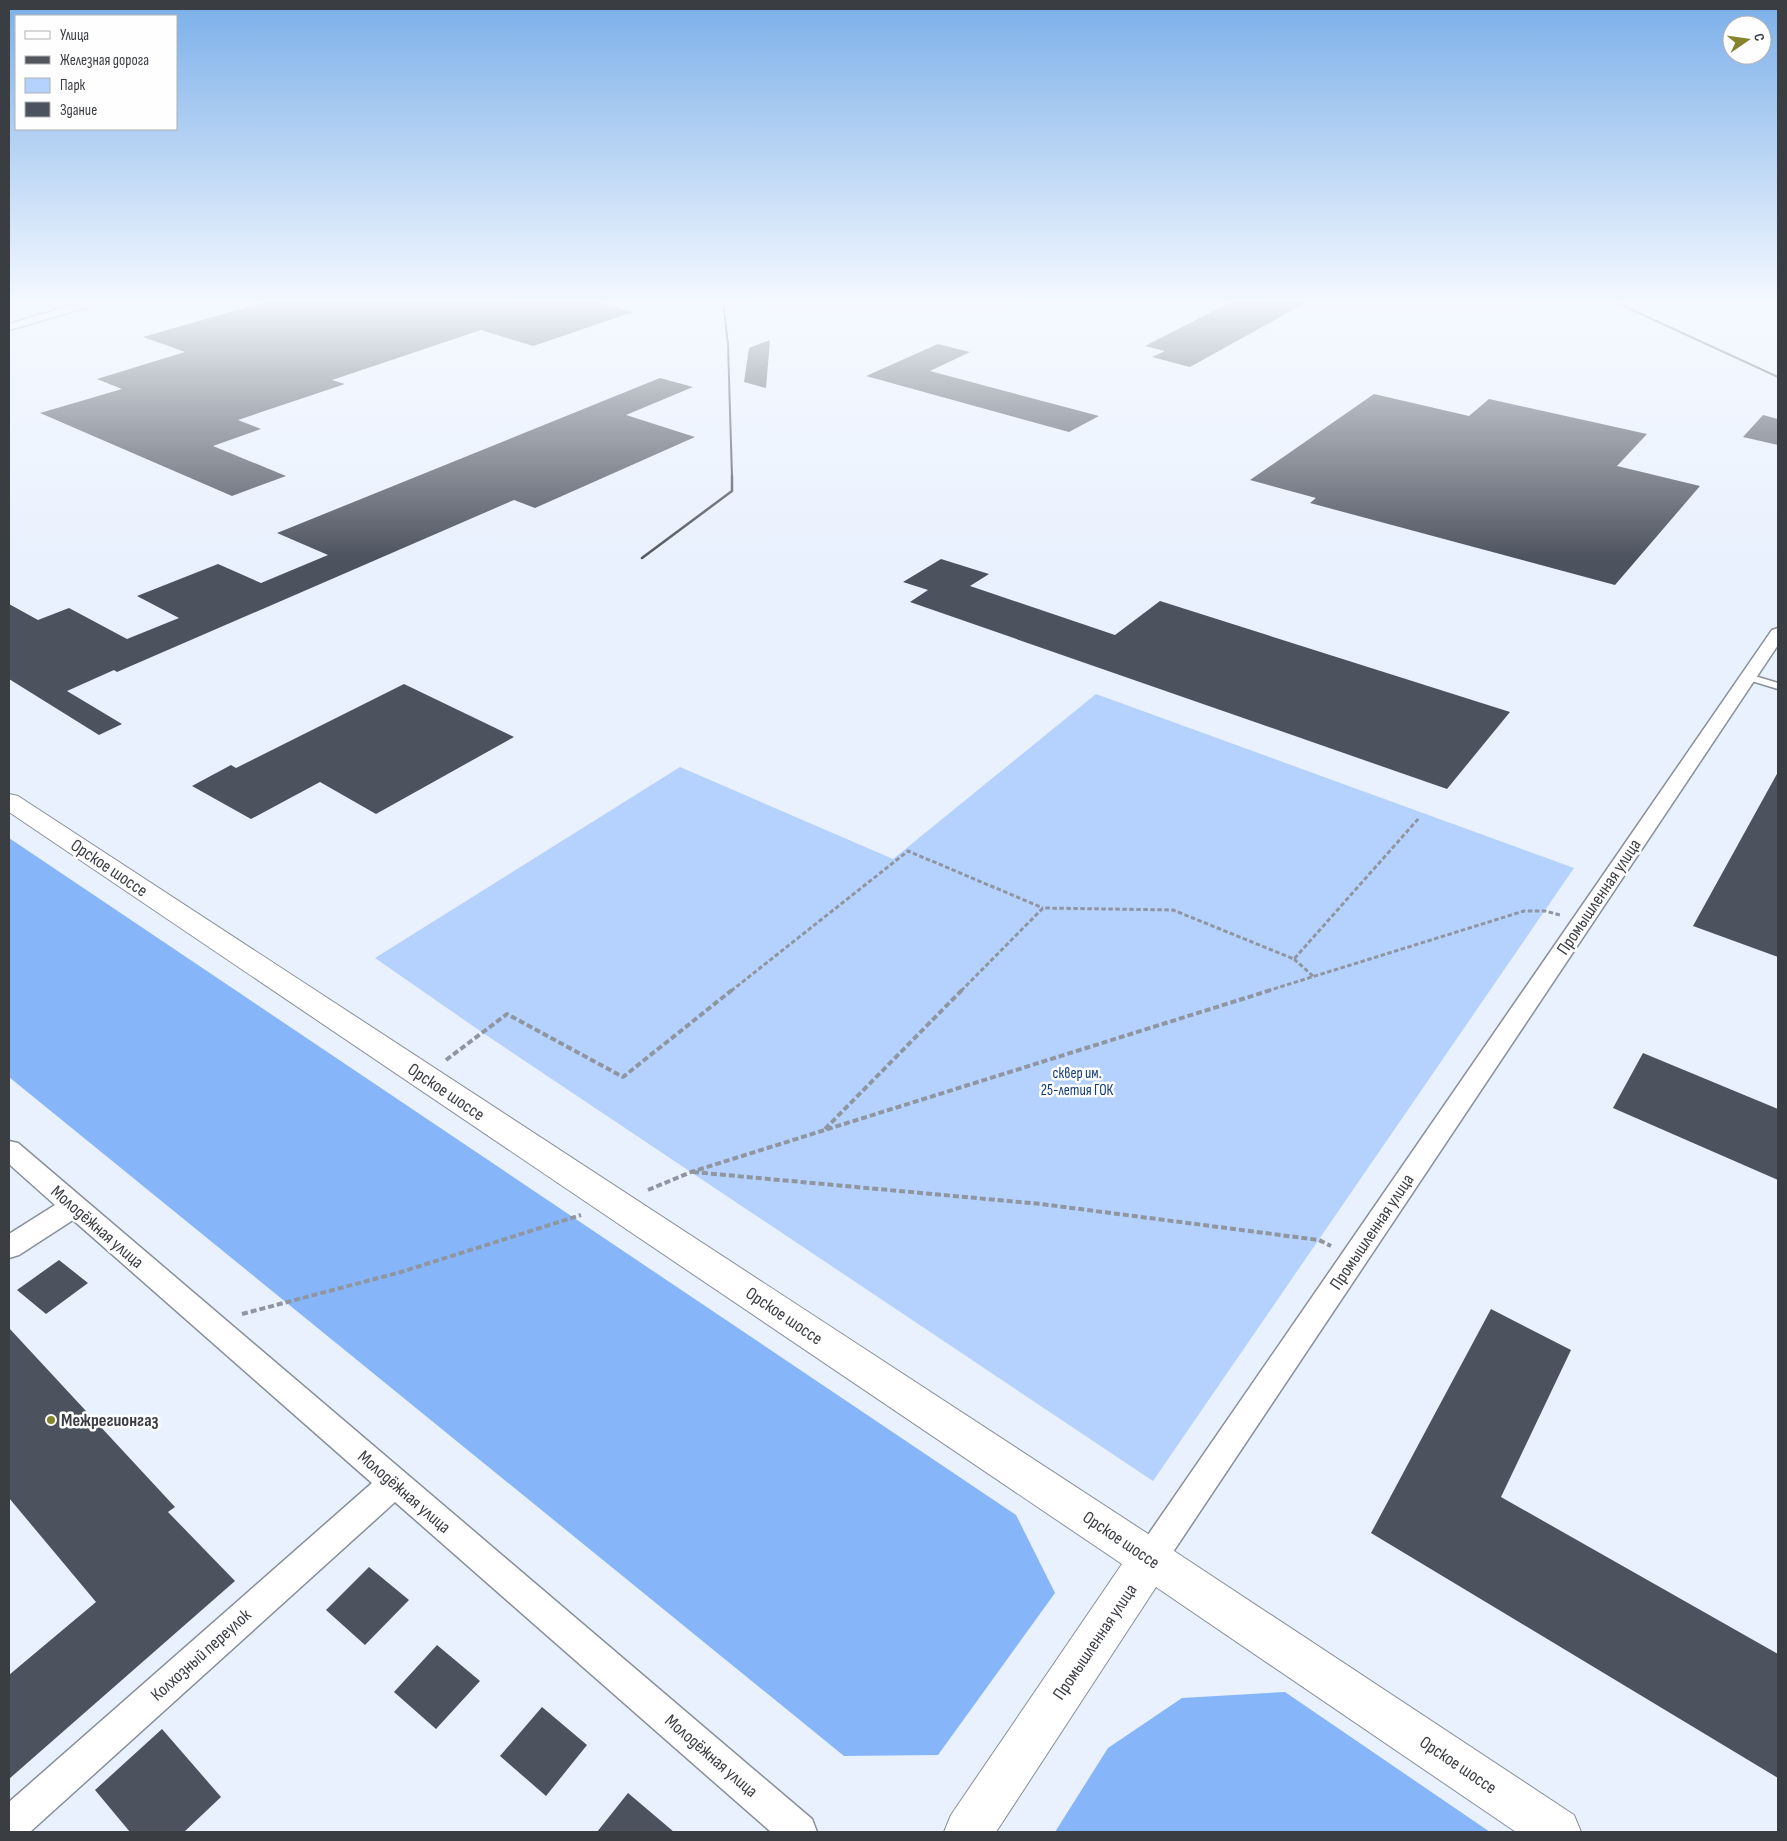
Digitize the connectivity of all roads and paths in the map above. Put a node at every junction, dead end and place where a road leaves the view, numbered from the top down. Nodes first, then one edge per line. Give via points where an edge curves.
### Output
1 (1778, 633) edge
2 (1748, 677) junction
3 (1778, 686) edge
4 (9, 801) edge
5 (1419, 818) dead end
6 (1043, 908) junction
7 (1582, 922) junction
8 (1294, 960) junction
9 (1314, 977) junction
10 (423, 1076) junction
11 (824, 1130) junction
12 (9, 1150) edge
13 (691, 1172) junction
14 (615, 1204) junction
15 (73, 1207) junction
16 (9, 1247) edge
17 (1355, 1257) junction
18 (208, 1323) junction
19 (394, 1483) junction
20 (1150, 1559) junction
21 (9, 1826) edge
22 (799, 1832) edge
23 (968, 1832) edge
24 (1557, 1832) edge

1 - 2 street, Промышленная улица
2 - 3 lane
2 - 7 street, Промышленная улица
4 - 10 main road, Орское шоссе
5 - 8 path
6 - 8 path via 1173,910
6 - 10 path via 908,851 623,1077 507,1014
6 - 11 path
7 - 9 path via 1545,911 1524,911
7 - 17 street, Промышленная улица
8 - 9 path via 1305,966
9 - 11 path
10 - 14 main road, Орское шоссе
11 - 13 path
12 - 15 street, Молодёжная улица
13 - 14 path
13 - 17 path via 1051,1205 1318,1240
14 - 18 path via 401,1272
14 - 20 main road, Орское шоссе
15 - 16 street
15 - 18 street, Молодёжная улица
17 - 20 street, Промышленная улица
18 - 19 street, Молодёжная улица
19 - 21 street, Колхозный переулок
19 - 22 street, Молодёжная улица
20 - 23 main road, Промышленная улица
20 - 24 main road, Орское шоссе

